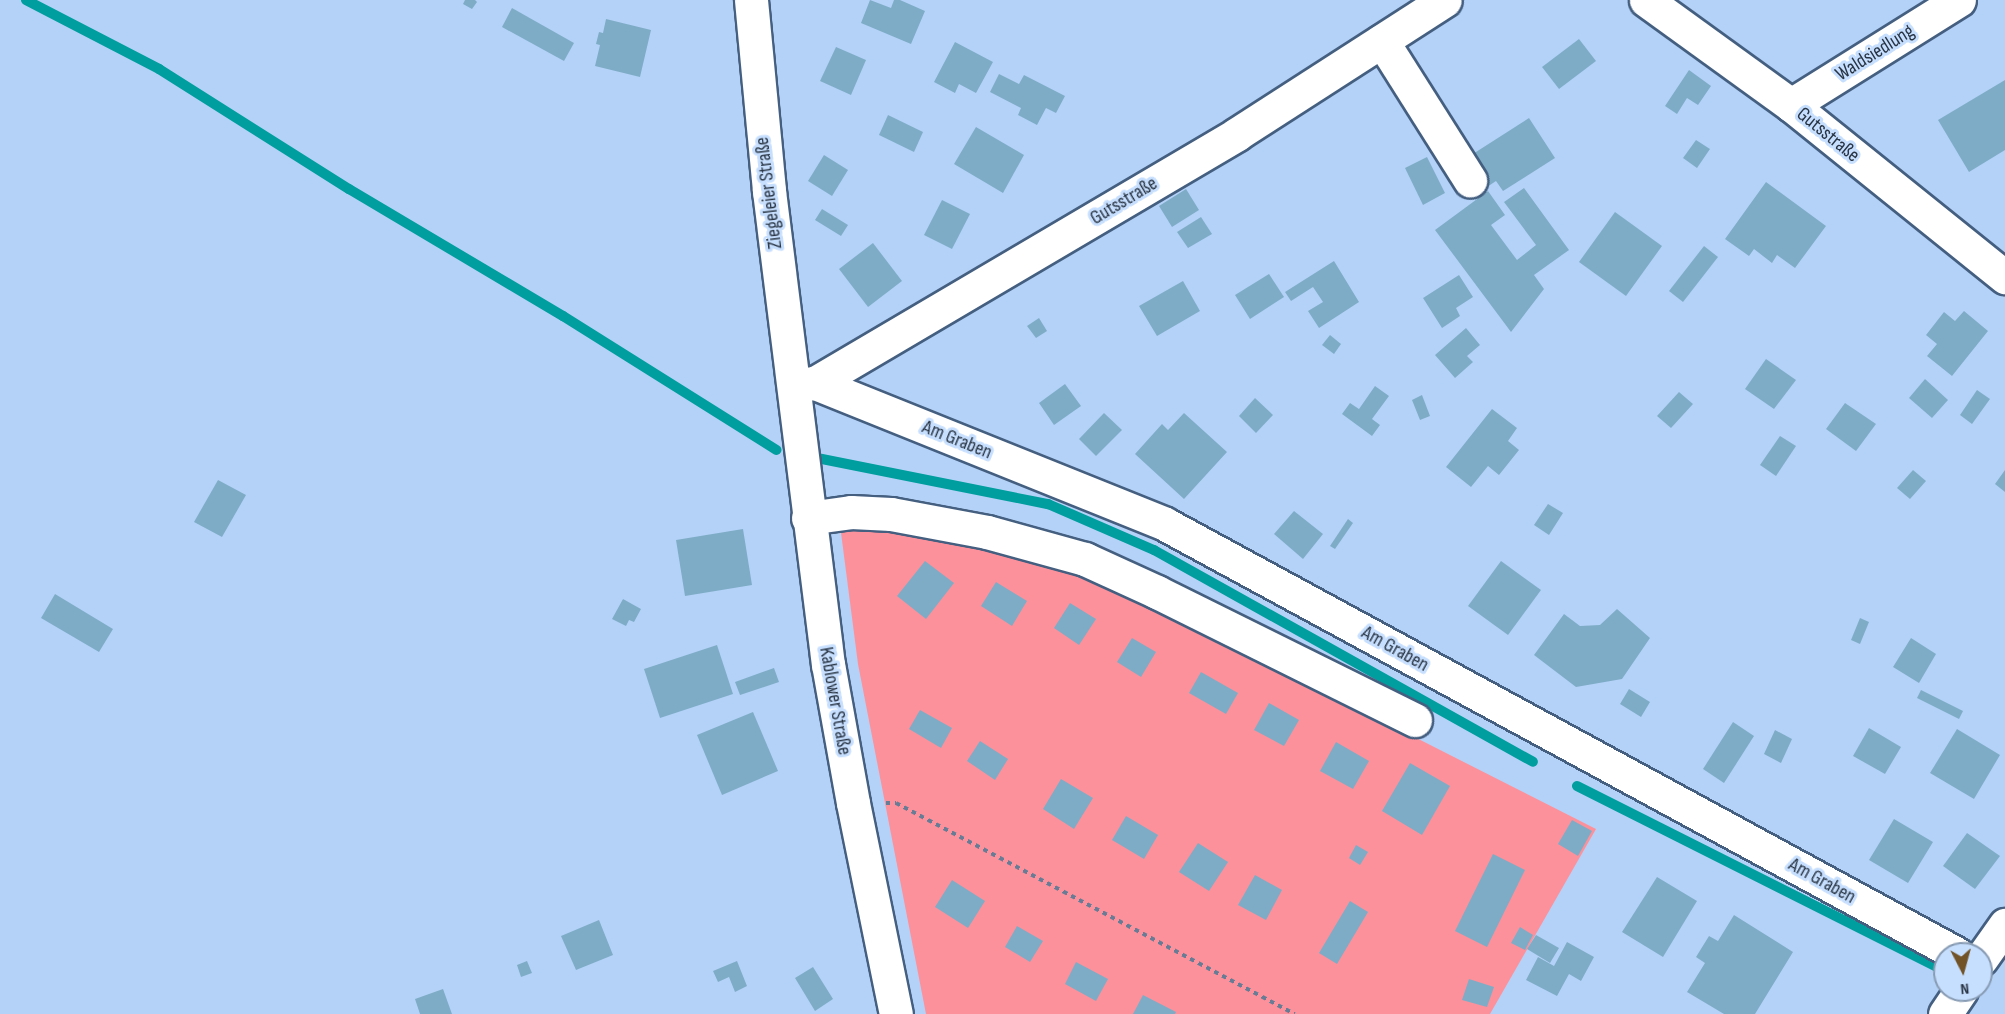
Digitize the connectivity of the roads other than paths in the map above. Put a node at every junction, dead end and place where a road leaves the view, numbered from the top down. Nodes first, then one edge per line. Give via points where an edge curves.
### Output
1 (751, 0) edge
2 (1445, 0) edge
3 (1646, 0) edge
4 (1959, 0) edge
5 (1382, 41) junction
6 (1791, 105) junction
7 (1470, 180) dead end
8 (2005, 277) edge
9 (804, 384) junction
10 (808, 518) junction
11 (1415, 720) dead end
12 (2005, 925) edge
13 (1935, 942) edge
14 (1993, 942) edge
15 (896, 1014) edge

1 - 9 street, Ziegeleier Straße via 768,192
2 - 5 street, Gutsstraße
3 - 6 street, Gutsstraße
4 - 6 street, Waldsiedlung
5 - 7 street
5 - 9 street, Gutsstraße via 1237,134
6 - 8 street, Gutsstraße
9 - 10 street, Kablower Straße
9 - 13 street, Am Graben via 1165,524
10 - 11 street via 851,512 891,514 987,532 1085,559
10 - 15 street, Kablower Straße via 828,664
12 - 14 street

